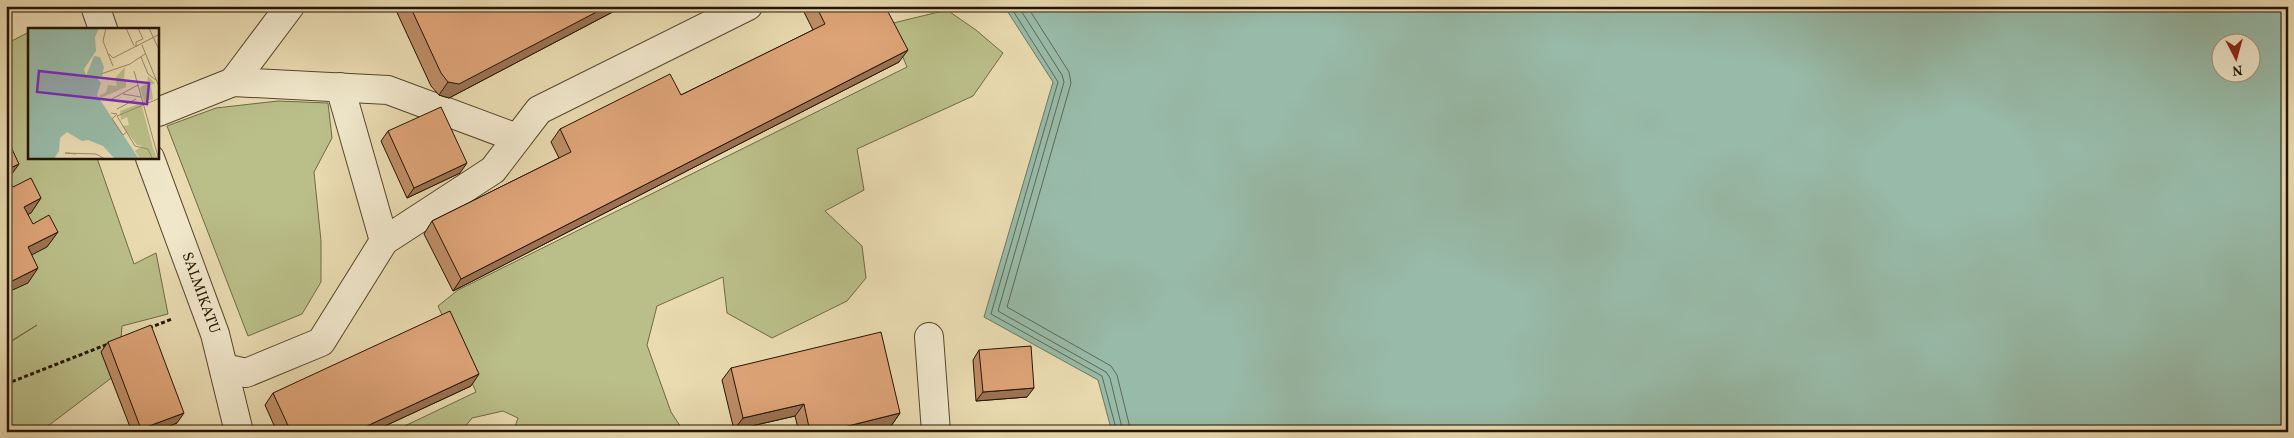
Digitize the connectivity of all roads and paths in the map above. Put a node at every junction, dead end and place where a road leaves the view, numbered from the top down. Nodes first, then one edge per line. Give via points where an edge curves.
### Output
1 (95, 6) edge
2 (290, 6) edge
3 (748, 6) edge
4 (103, 28) edge
5 (233, 82) junction
6 (340, 88) junction
7 (159, 112) edge
8 (517, 138) junction
9 (150, 159) edge
10 (384, 242) junction
11 (172, 319) dead end
12 (146, 330) edge
13 (928, 338) dead end
14 (111, 343) edge
15 (224, 368) junction
16 (6, 384) edge
17 (239, 432) edge
18 (936, 432) edge

1 - 4 street
2 - 5 street
3 - 8 street via 539,110
5 - 6 street
5 - 7 street
6 - 8 street via 388,90
6 - 10 street
8 - 10 street via 493,170
9 - 15 street, SALMIKATU via 215,334
10 - 15 street via 321,342 246,372
11 - 12 path
13 - 18 street
14 - 16 path
15 - 17 street, SALMIKATU

